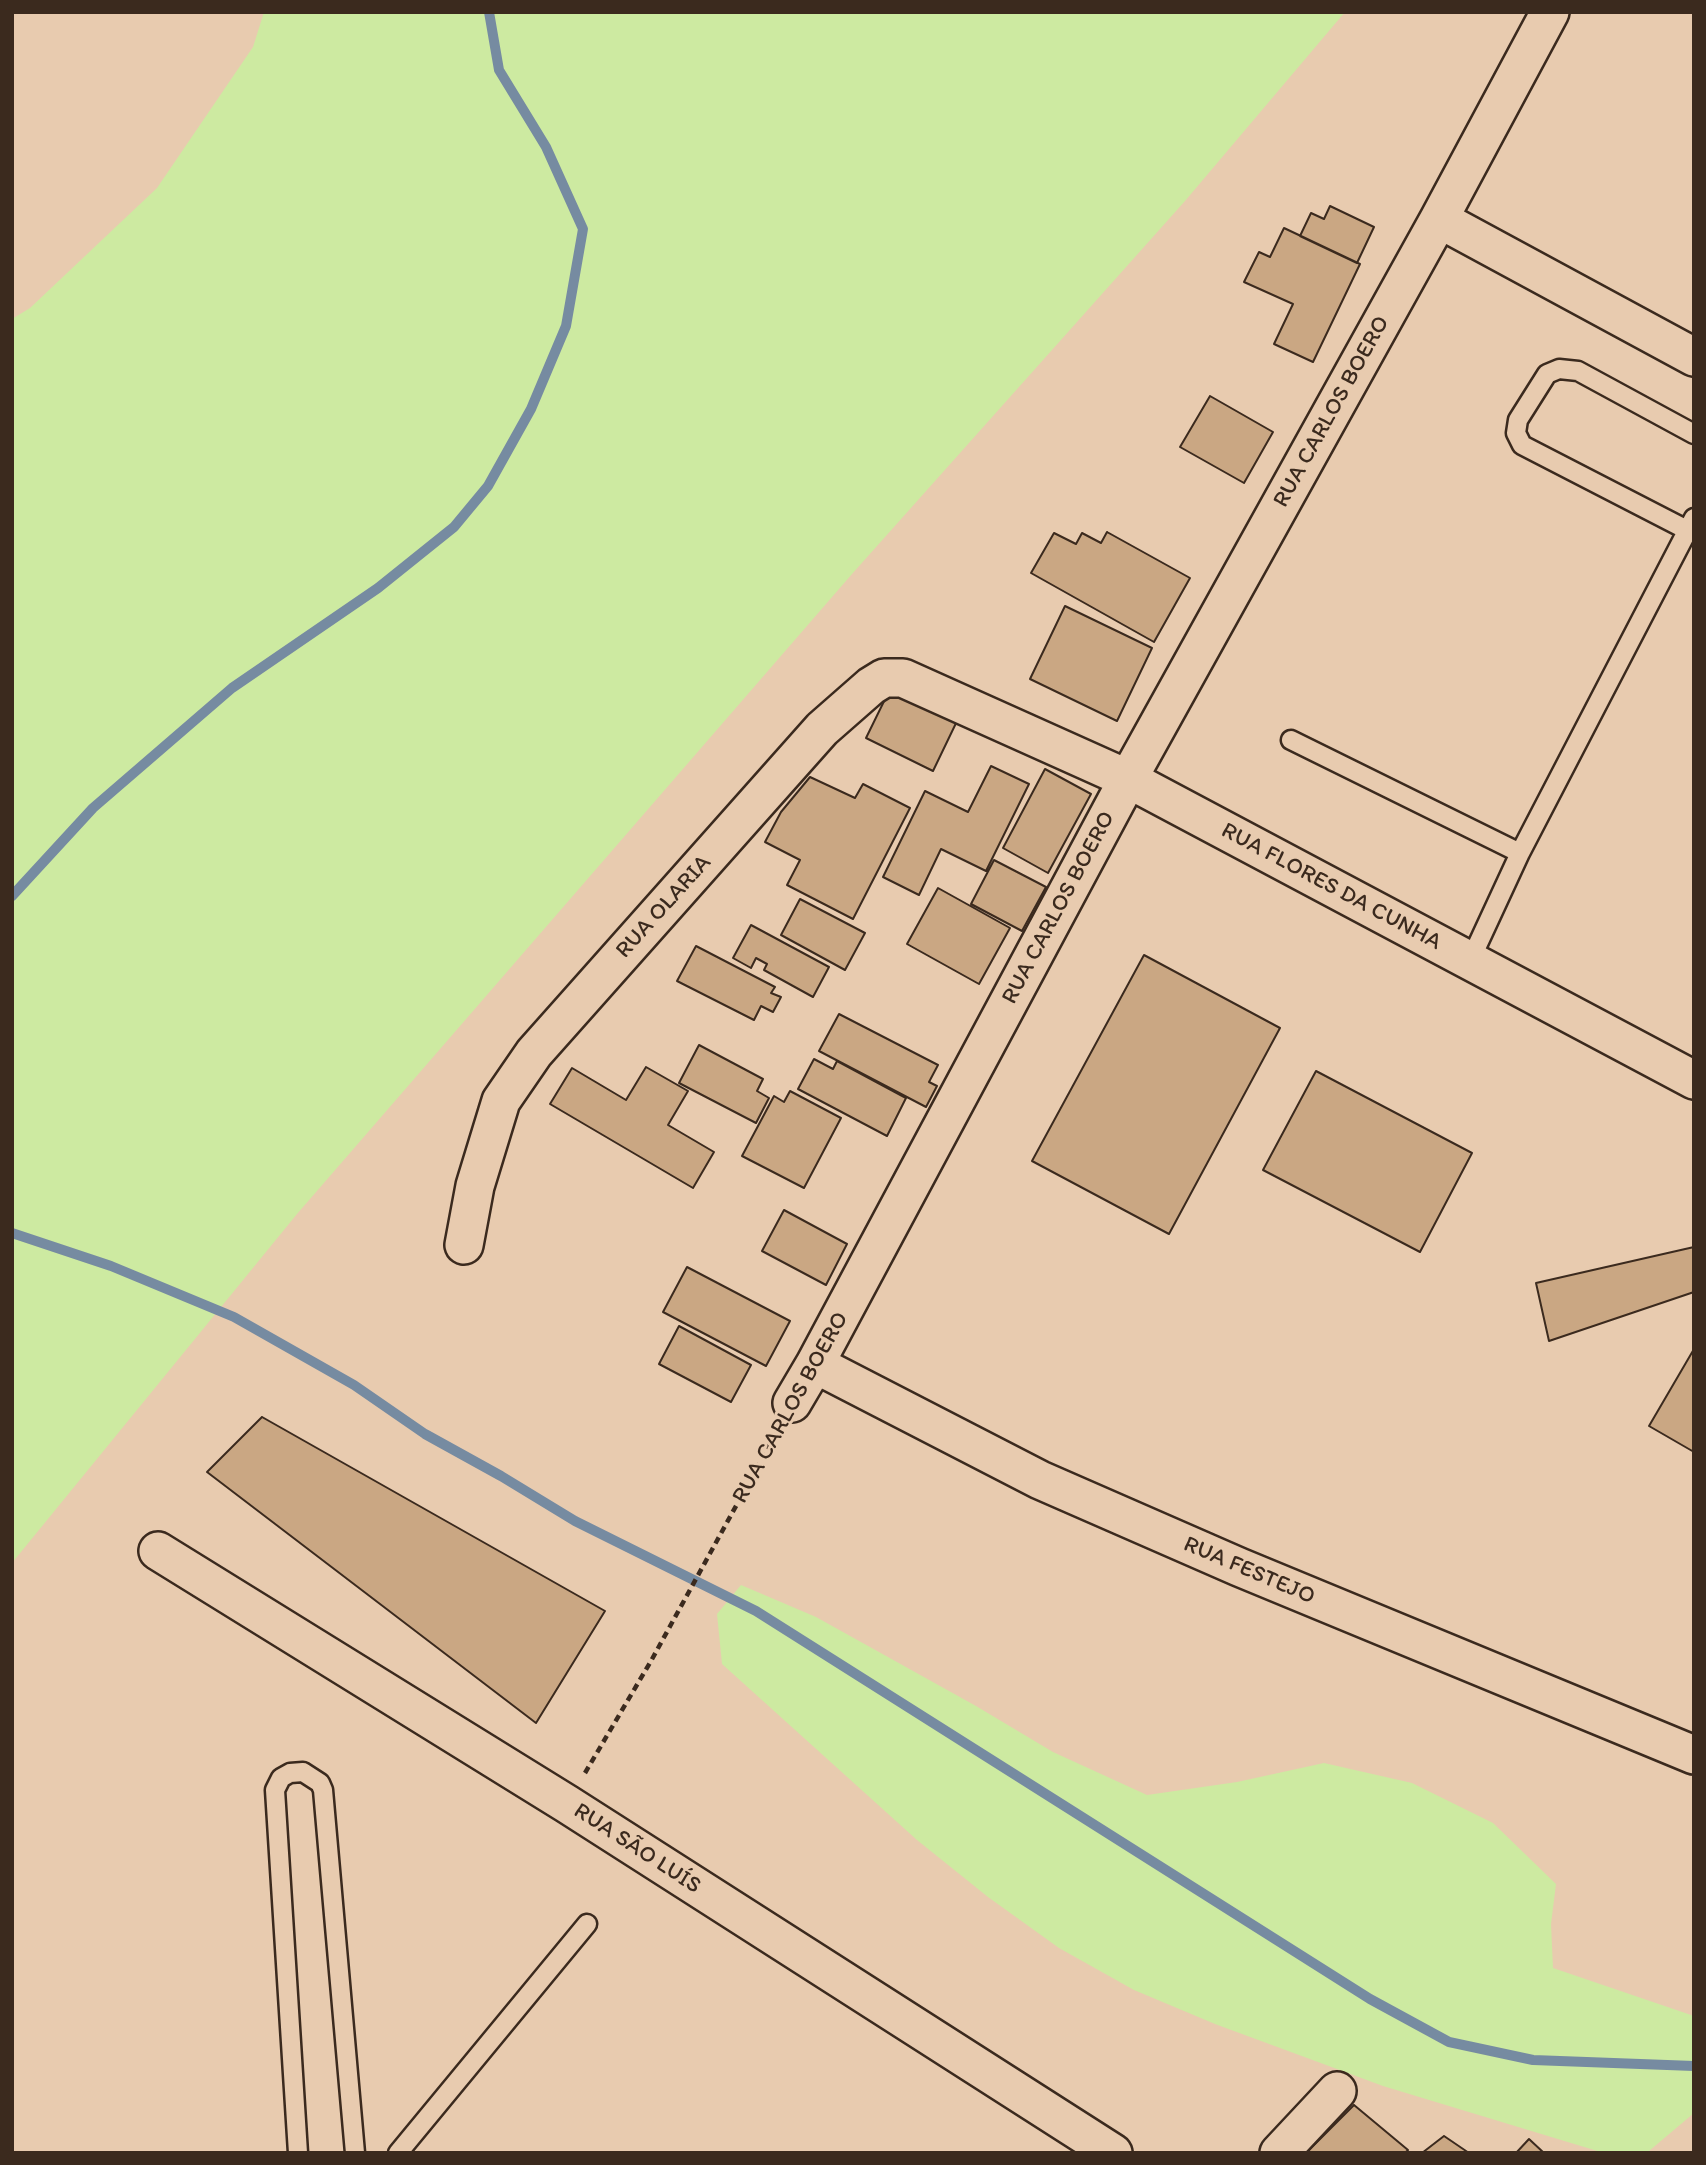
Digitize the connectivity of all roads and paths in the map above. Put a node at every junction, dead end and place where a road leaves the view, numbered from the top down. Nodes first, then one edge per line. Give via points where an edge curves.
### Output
1 (1550, 12) edge
2 (1439, 219) junction
3 (1694, 357) edge
4 (1694, 434) edge
5 (1690, 524) edge
6 (962, 705) joint
7 (1291, 740) dead end
8 (1128, 779) junction
9 (1520, 853) junction
10 (1470, 961) junction
11 (1694, 1080) edge
12 (464, 1245) dead end
13 (816, 1364) junction
14 (792, 1403) joint
15 (158, 1551) dead end
16 (1694, 1755) edge
17 (567, 1804) junction
18 (587, 1924) dead end
19 (1337, 2091) dead end
20 (298, 2153) edge
21 (355, 2153) edge
22 (398, 2153) edge
23 (1114, 2153) edge
24 (1279, 2153) edge

1 - 2 street, RUA CARLOS BOERO
2 - 3 street
2 - 8 street, RUA CARLOS BOERO
4 - 5 lane via 1578,371 1559,369 1547,374 1518,420 1516,433 1522,445
5 - 9 lane
6 - 8 street, RUA FLORES DA CUNHA
6 - 12 street, RUA OLARIA via 902,678 884,678 822,729 534,1053 501,1101 475,1186
7 - 9 lane
8 - 10 street, RUA FLORES DA CUNHA
8 - 13 street, RUA CARLOS BOERO
9 - 10 lane
10 - 11 street, RUA FLORES DA CUNHA
13 - 14 street, RUA CARLOS BOERO
13 - 16 street, RUA FESTEJO via 1040,1480
14 - 17 path, RUA CARLOS BOERO
15 - 17 street, RUA SÃO LUÍS
17 - 23 street, RUA SÃO LUÍS
18 - 22 lane
19 - 24 street
20 - 21 lane via 275,1790 290,1773 303,1772 323,1790

